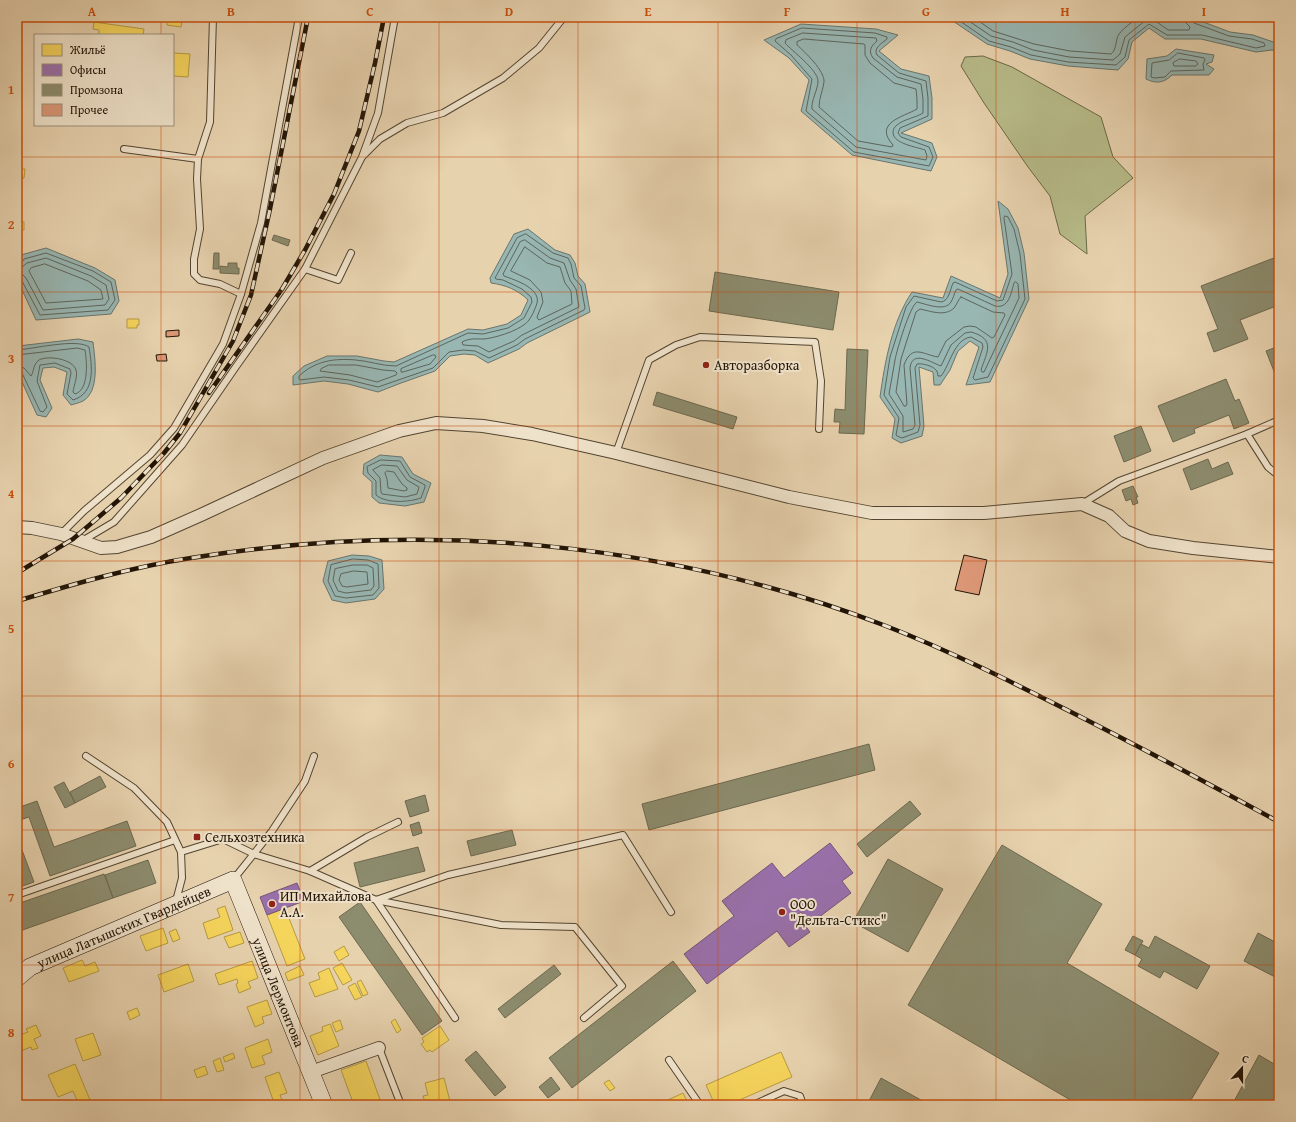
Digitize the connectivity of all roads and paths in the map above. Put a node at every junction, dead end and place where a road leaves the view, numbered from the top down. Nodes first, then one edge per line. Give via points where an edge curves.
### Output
1 (213, 17) edge
2 (299, 17) edge
3 (395, 17) edge
4 (564, 17) edge
5 (124, 149) dead end
6 (362, 157) junction
7 (198, 159) junction
8 (351, 253) dead end
9 (305, 269) junction
10 (241, 294) junction
11 (1279, 420) edge
12 (819, 429) dead end
13 (1247, 434) junction
14 (616, 453) junction
15 (1279, 476) edge
16 (1082, 504) junction
17 (17, 527) edge
18 (62, 534) junction
19 (81, 542) junction
20 (1279, 557) edge
21 (86, 756) dead end
22 (314, 756) dead end
23 (398, 822) dead end
24 (175, 840) junction
25 (181, 852) junction
26 (254, 854) junction
27 (310, 871) junction
28 (233, 880) junction
29 (17, 895) edge
30 (376, 900) junction
31 (176, 905) junction
32 (671, 912) dead end
33 (17, 978) edge
34 (455, 1018) dead end
35 (584, 1018) dead end
36 (379, 1048) joint
37 (669, 1060) dead end
38 (311, 1072) junction
39 (324, 1105) edge
40 (401, 1105) edge
41 (700, 1105) edge
42 (753, 1105) edge
43 (803, 1105) edge

1 - 7 lane via 210,122
2 - 10 lane via 261,223
3 - 6 lane via 378,113
4 - 6 lane via 539,48 503,78 443,112 407,123 380,139
5 - 7 lane
6 - 9 lane
7 - 10 lane via 200,229 194,274 200,280 220,284
8 - 9 lane via 338,280
9 - 19 lane via 182,444 114,522
10 - 18 lane via 223,344 174,428 150,455 84,511
11 - 13 lane
12 - 14 lane via 821,381 815,342 700,337 676,345 649,360
13 - 15 lane via 1268,467
13 - 16 lane via 1119,481
14 - 16 street via 789,497 872,513 984,513
14 - 19 street via 532,434 483,426 436,423 399,431 323,458 151,537 117,547 101,548
16 - 20 street via 1109,516 1125,531 1148,541
17 - 18 street
18 - 19 street
21 - 24 lane via 134,788 167,822
22 - 26 lane via 304,781
23 - 27 lane
24 - 25 lane
24 - 29 lane
25 - 26 lane via 223,839
25 - 31 lane via 182,878
26 - 27 lane
26 - 28 lane
27 - 30 lane
28 - 31 street, улица Латышских Гвардейцев
28 - 38 street, улица Лермонтова
30 - 32 lane via 448,875 623,835
30 - 34 lane
30 - 35 lane via 501,925 575,927 622,986
31 - 33 street, улица Латышских Гвардейцев via 30,967
36 - 38 street
36 - 40 lane
37 - 41 lane
38 - 39 street, улица Лермонтова
42 - 43 lane via 784,1091 800,1096

